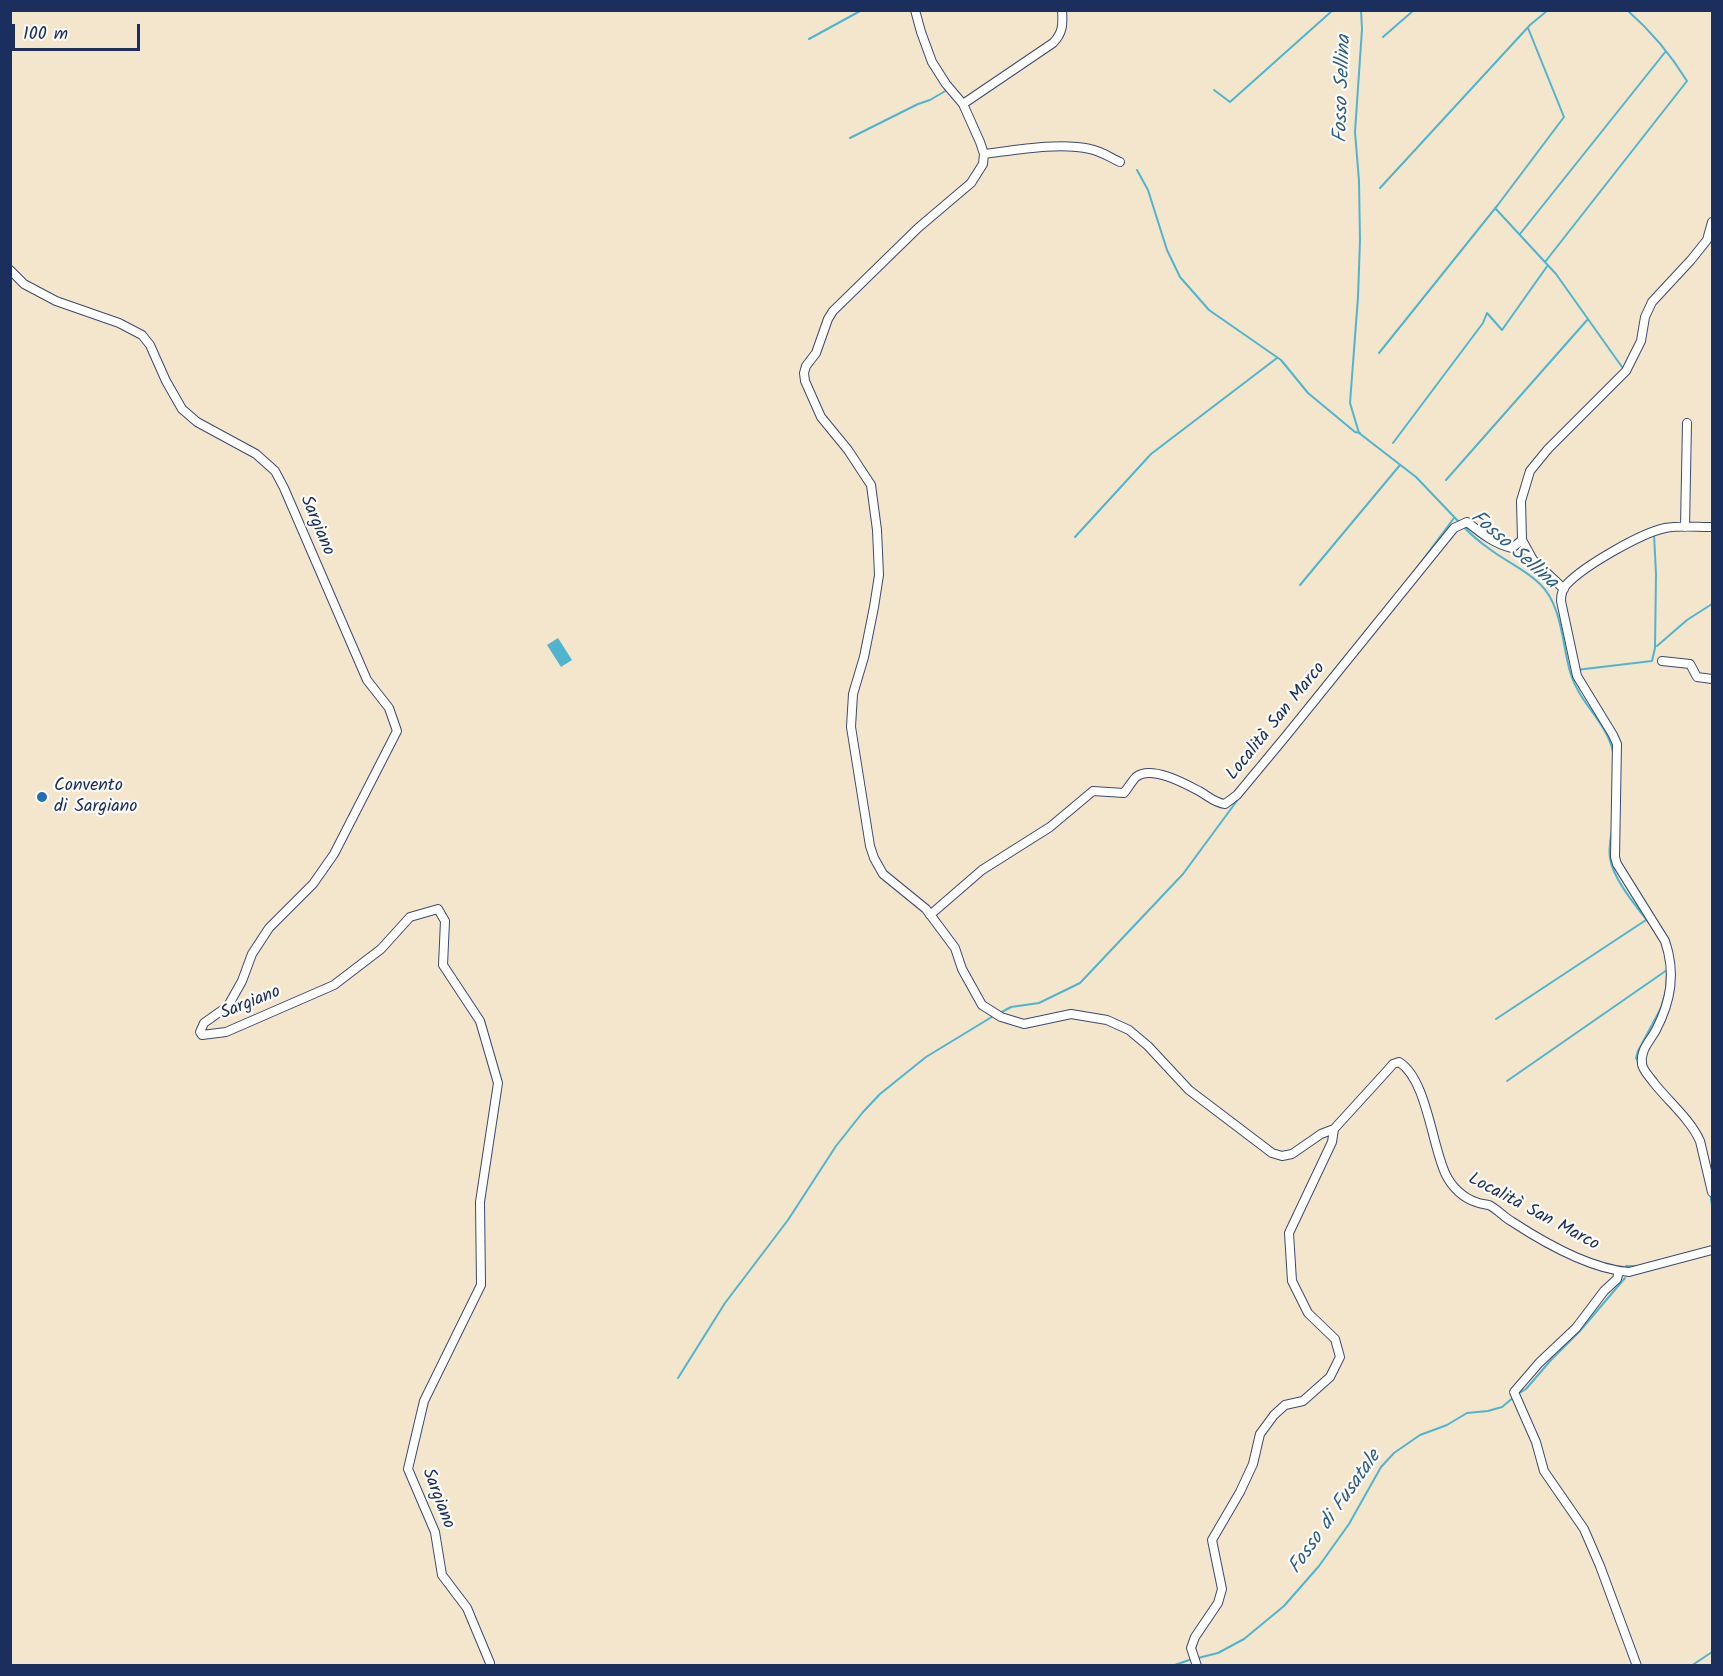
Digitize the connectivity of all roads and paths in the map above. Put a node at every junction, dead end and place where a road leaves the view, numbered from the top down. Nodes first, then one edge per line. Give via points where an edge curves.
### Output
1 (915, 10) edge
2 (1062, 10) edge
3 (963, 104) junction
4 (984, 154) junction
5 (1120, 162) dead end
6 (1713, 222) edge
7 (10, 270) edge
8 (1687, 423) dead end
9 (1685, 527) junction
10 (1713, 527) edge
11 (1522, 540) junction
12 (1564, 589) junction
13 (1662, 661) dead end
14 (1713, 679) edge
15 (930, 915) junction
16 (1334, 1129) junction
17 (1713, 1192) edge
18 (1713, 1250) edge
19 (1620, 1271) junction
20 (490, 1665) edge
21 (1197, 1665) edge
22 (1637, 1665) edge

1 - 3 street via 932,62
2 - 3 street via 1062,30 1053,44
3 - 4 street
4 - 5 street via 1077,146
4 - 15 street via 983,164 971,183 918,228 833,311 804,373 821,417 871,485 879,575 853,694 851,727 870,846 883,874
6 - 11 street via 1707,240 1652,302 1641,341 1626,371 1530,471 1521,501
7 - 20 street, Sargiano via 24,284 56,301 119,323 142,336 182,409 197,422 256,454 275,471 367,680 389,708 397,732 334,854 313,884 269,928 228,1006 204,1023 200,1032 226,1032 334,985 381,949 410,916 438,909 445,921 443,965 480,1021 498,1083 480,1202 481,1285 424,1401 408,1468 435,1532 442,1575 467,1608
8 - 9 street
9 - 10 street
9 - 12 street via 1648,534 1593,563
11 - 12 street via 1533,561
11 - 15 street, Località San Marco via 1512,548 1491,540 1467,522 1454,528 1237,795 1225,804 1151,772 1137,777 1124,793 1093,791 1050,827 982,870
12 - 17 street via 1561,601 1577,676 1617,744 1617,864 1665,941 1669,954 1671,993 1642,1062 1647,1074 1697,1134
13 - 14 street via 1690,664 1697,677
15 - 16 street, Località San Marco via 955,948 982,1005 1001,1017 1024,1024 1071,1014 1107,1020 1129,1030 1189,1090 1272,1153 1292,1154
16 - 19 street, Località San Marco via 1399,1062 1406,1066 1417,1085 1445,1175 1457,1191 1474,1202 1490,1205 1575,1257
16 - 21 street via 1332,1142 1289,1233 1292,1281 1308,1313 1335,1339 1341,1357 1330,1377 1303,1401 1285,1405 1260,1434 1240,1492 1212,1540 1221,1589 1218,1603 1191,1648
18 - 19 street, Località San Marco
19 - 22 street via 1515,1396 1545,1471 1584,1529

